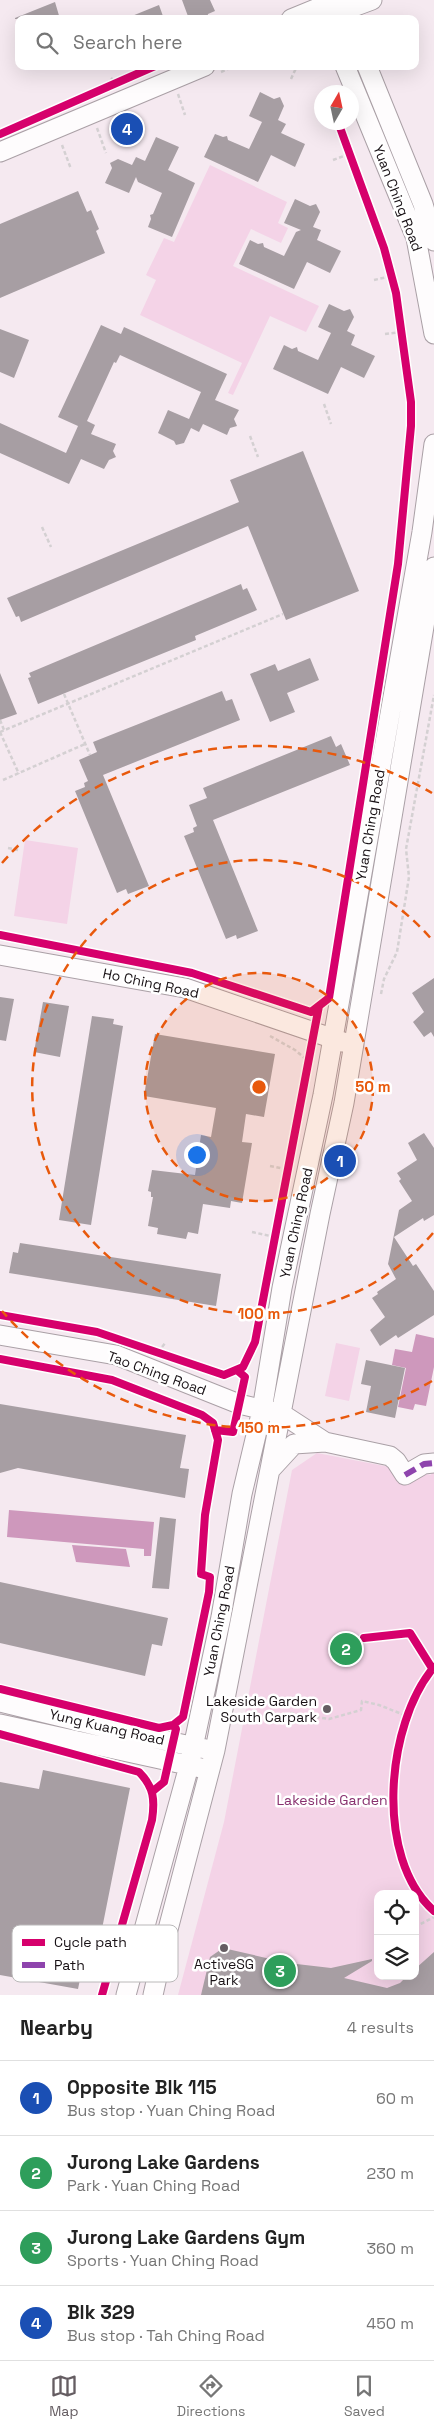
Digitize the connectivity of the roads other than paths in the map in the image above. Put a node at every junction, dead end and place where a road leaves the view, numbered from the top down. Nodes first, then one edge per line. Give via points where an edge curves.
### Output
1 (372, 0) edge
2 (343, 7) edge
3 (322, 12) edge
4 (309, 15) edge
5 (168, 70) edge
6 (195, 70) edge
7 (347, 70) edge
8 (369, 70) edge
9 (0, 143) edge
10 (0, 152) edge
11 (434, 241) edge
12 (434, 334) edge
13 (434, 444) edge
14 (434, 567) edge
15 (372, 814) junction
16 (393, 817) junction
17 (0, 955) edge
18 (333, 1039) junction
19 (354, 1046) junction
20 (0, 1335) edge
21 (262, 1410) junction
22 (282, 1414) junction
23 (325, 1442) junction
24 (434, 1463) edge
25 (270, 1470) junction
26 (0, 1702) edge
27 (0, 1724) edge
28 (193, 1746) junction
29 (215, 1750) junction
30 (189, 1766) junction
31 (211, 1770) junction
32 (144, 1925) edge
33 (169, 1925) edge
34 (129, 1982) edge
35 (156, 1982) edge
36 (126, 1995) edge
37 (153, 1995) edge

1 - 2 street
2 - 3 street
3 - 4 street
5 - 9 street
6 - 10 street
7 - 12 street, Yuan Ching Road via 416,238
8 - 11 street, Yuan Ching Road via 423,204
13 - 15 street, Yuan Ching Road via 422,532
14 - 16 street, Yuan Ching Road
15 - 16 street
15 - 18 street, Yuan Ching Road
16 - 19 street, Yuan Ching Road
17 - 18 street, Ho Ching Road via 185,988
18 - 19 street, Ho Ching Road
18 - 21 street, Yuan Ching Road via 294,1173 282,1288
19 - 22 street, Yuan Ching Road
20 - 21 street, Tao Ching Road via 116,1355
21 - 22 street, Tao Ching Road
21 - 28 street, Yuan Ching Road via 242,1494 221,1617
22 - 23 street
22 - 25 street, Yuan Ching Road
23 - 24 street via 390,1456 405,1475 424,1464
23 - 25 street via 294,1444
25 - 29 street, Yuan Ching Road
26 - 28 street, Yung Kuang Road
27 - 30 street, Yung Kuang Road
28 - 29 street, Yung Kuang Road
28 - 30 street, Yuan Ching Road
29 - 31 street, Yuan Ching Road
30 - 31 street, Yung Kuang Road
30 - 32 street, Yuan Ching Road
31 - 33 street, Yuan Ching Road
34 - 36 street, Yuan Ching Road
35 - 37 street, Yuan Ching Road

